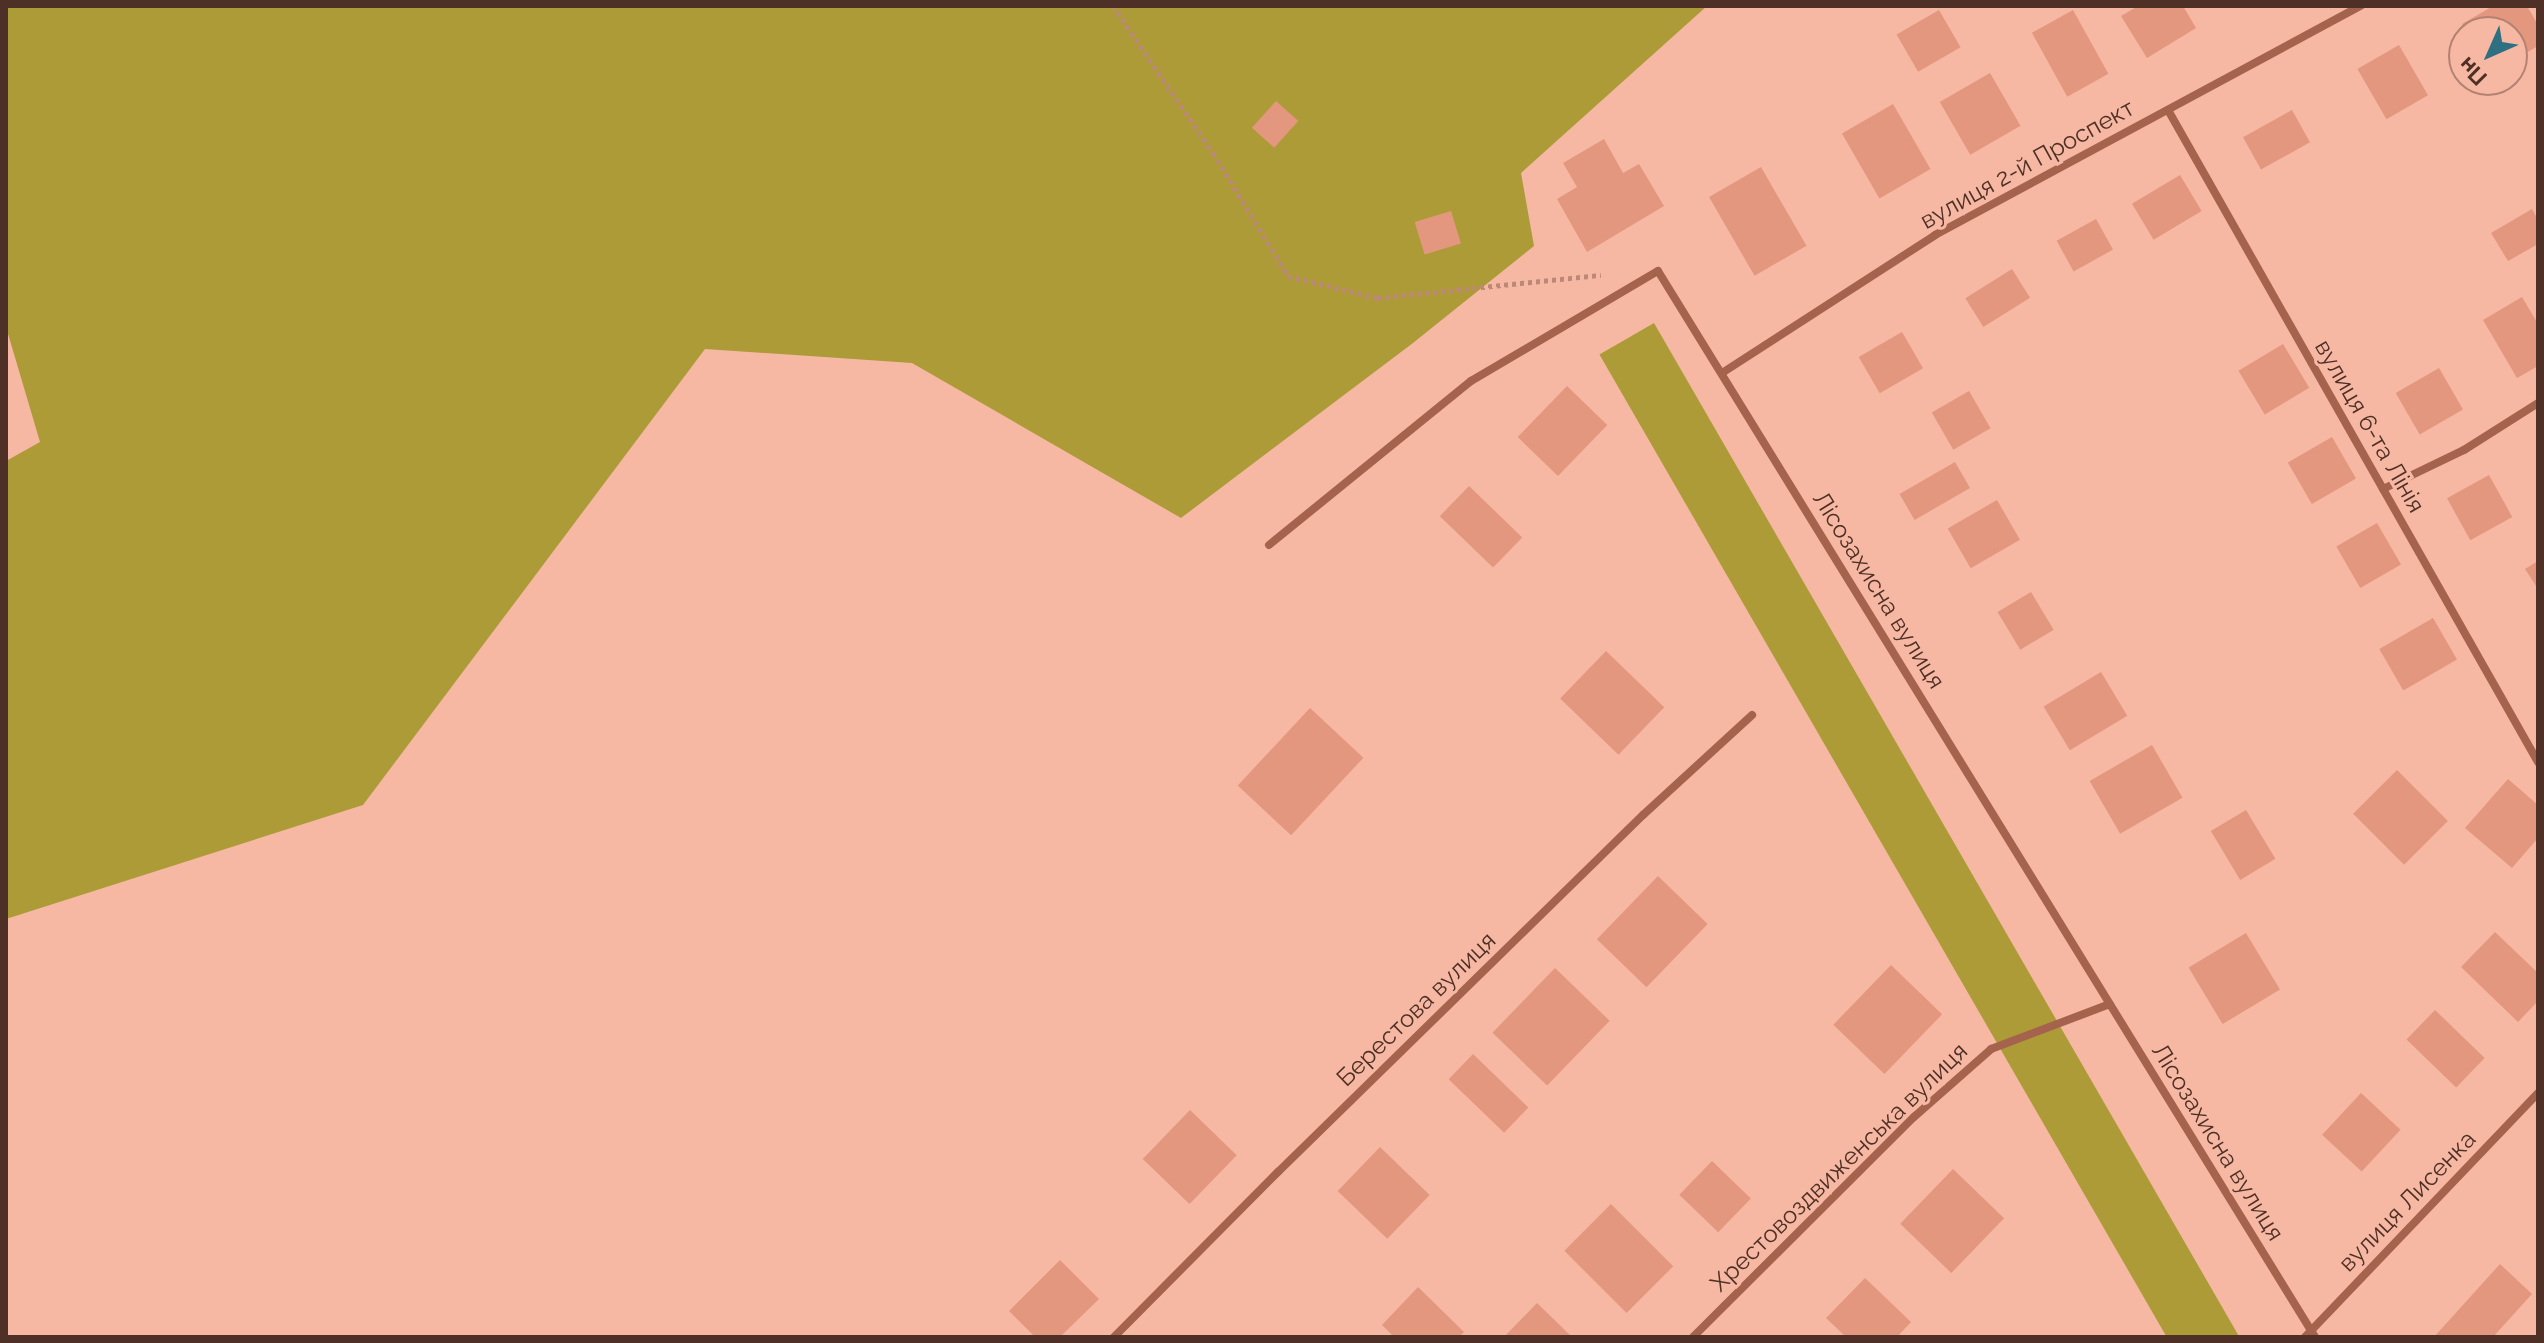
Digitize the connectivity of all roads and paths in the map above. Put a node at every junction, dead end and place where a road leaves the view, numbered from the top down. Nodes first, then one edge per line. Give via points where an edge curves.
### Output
1 (1113, 6) edge
2 (2361, 6) edge
3 (2168, 110) junction
4 (1658, 271) junction
5 (1722, 373) junction
6 (2538, 403) edge
7 (2383, 489) junction
8 (1269, 545) dead end
9 (1752, 715) dead end
10 (2538, 762) edge
11 (2110, 1004) junction
12 (2538, 1093) edge
13 (2310, 1335) edge
14 (1114, 1337) edge
15 (1693, 1337) edge

1 - 4 path via 1288,276 1377,298
2 - 3 street, вулиця 2-й Проспект
3 - 5 street, вулиця 2-й Проспект via 1935,235
3 - 7 street, вулиця 6-та Лінія
4 - 5 street, Лісозахисна вулиця
4 - 8 street via 1471,381
5 - 11 street, Лісозахисна вулиця
6 - 7 street via 2464,450
7 - 10 street, вулиця 6-та Лінія
9 - 14 street, Берестова вулиця via 1643,815
11 - 13 street, Лісозахисна вулиця
11 - 15 street, Хрестовоздвиженська вулиця via 1991,1049 1914,1117
12 - 13 street, вулиця Лисенка

